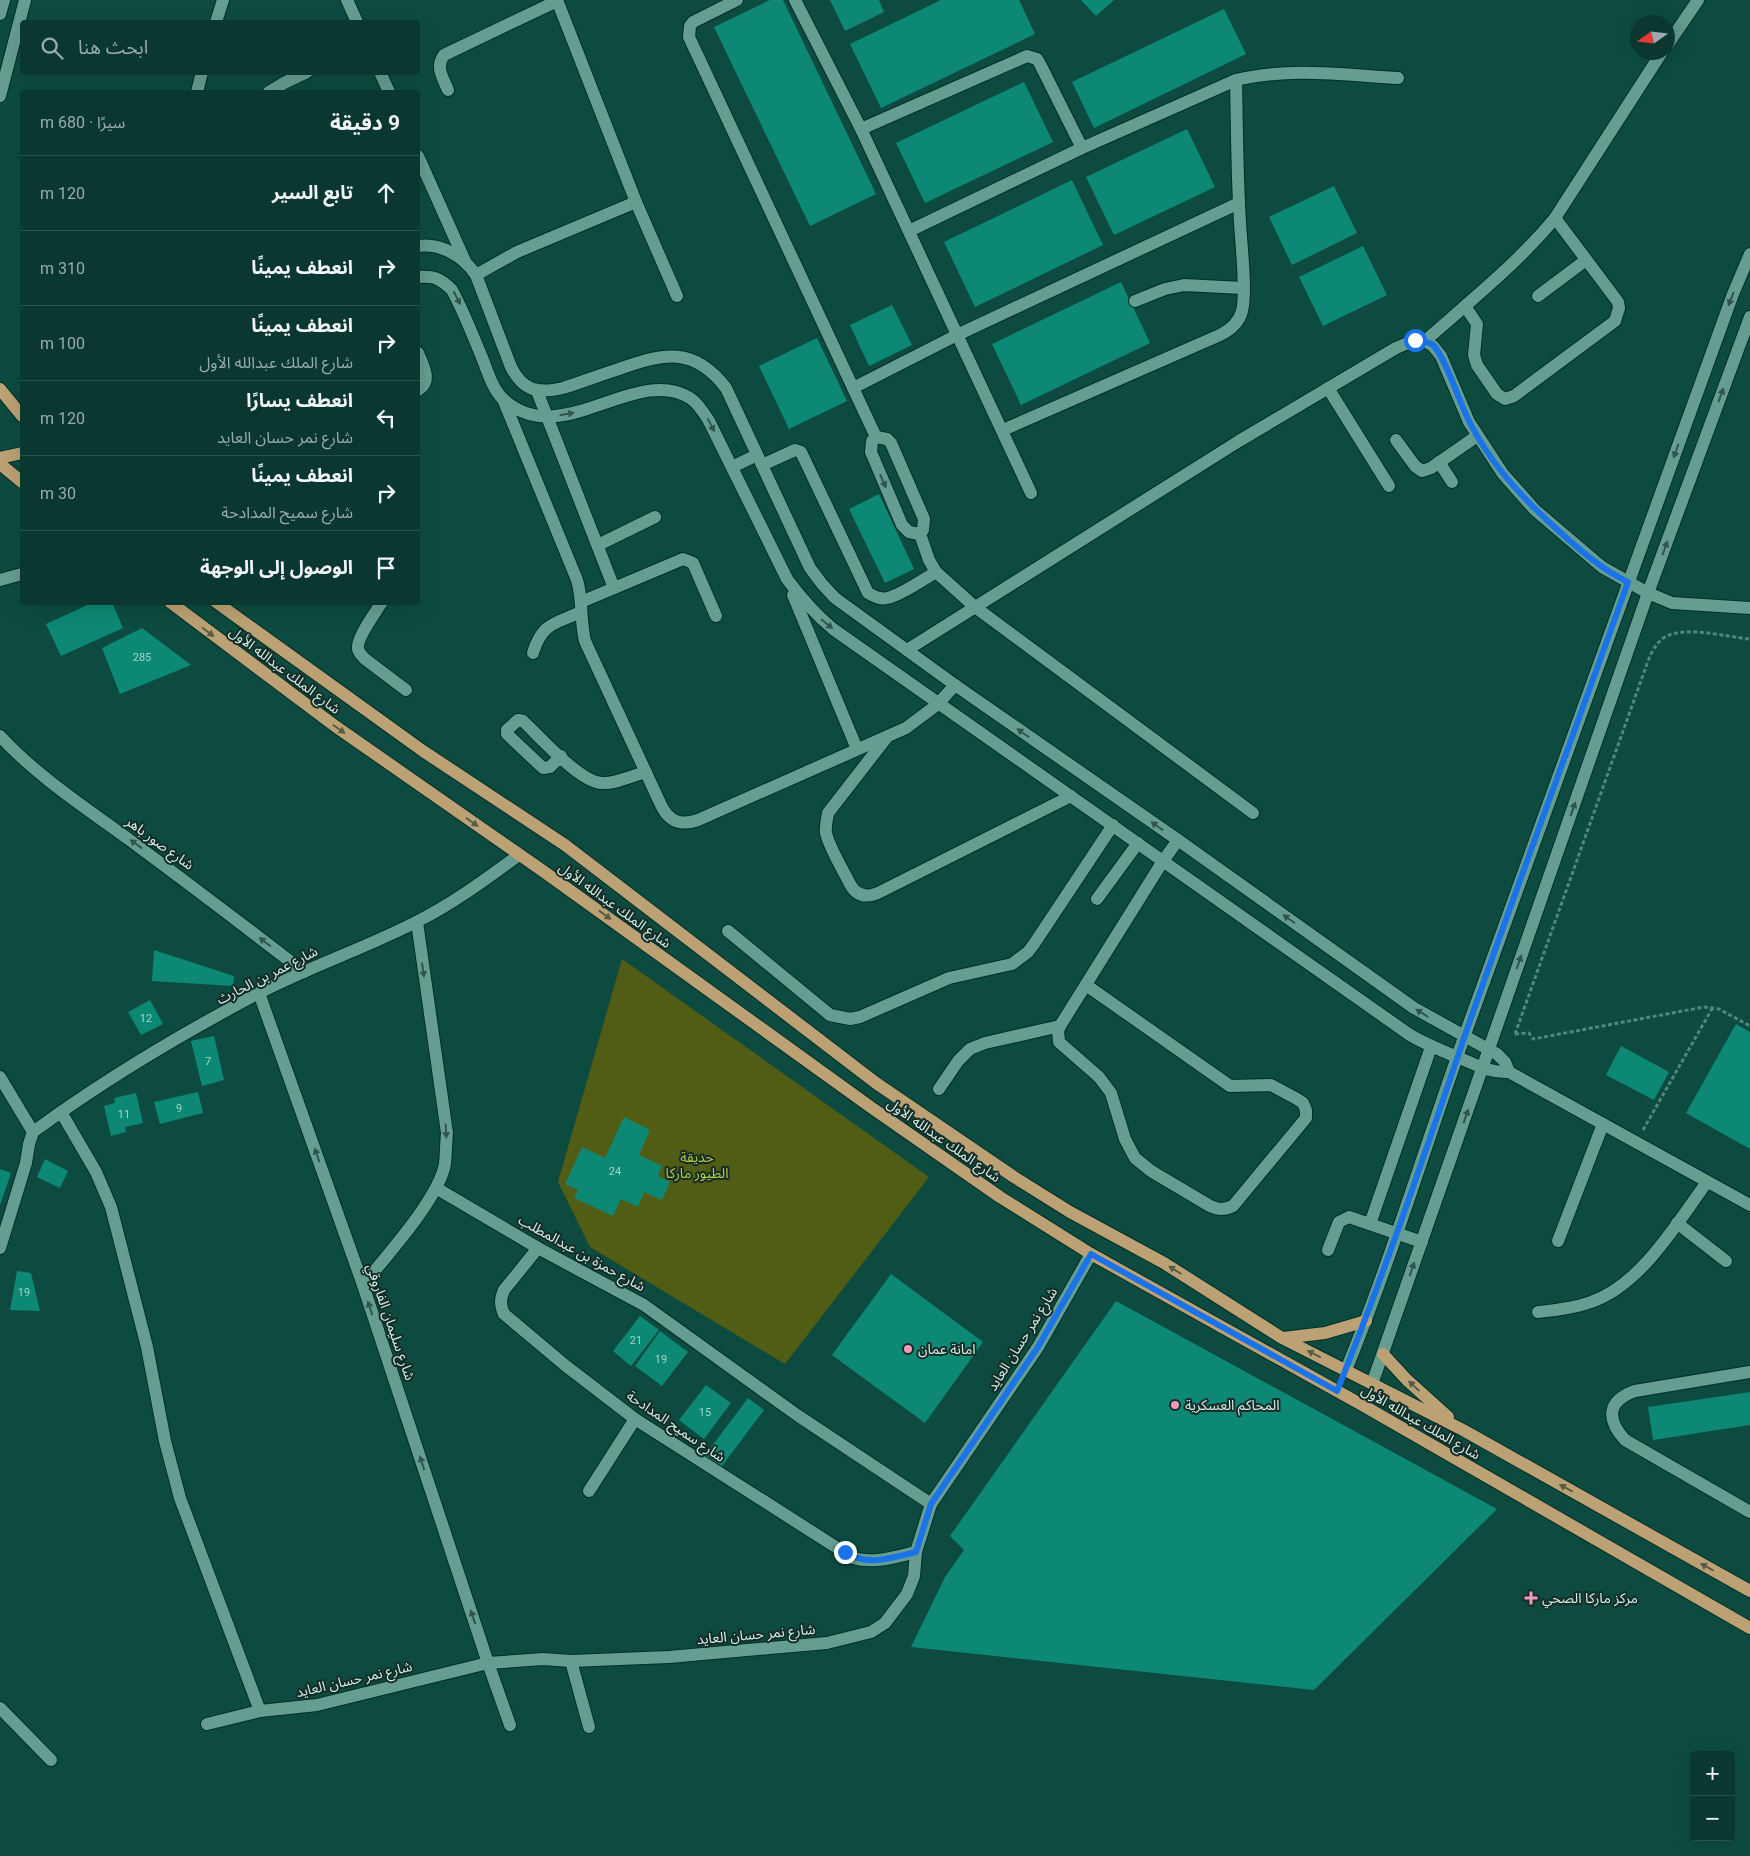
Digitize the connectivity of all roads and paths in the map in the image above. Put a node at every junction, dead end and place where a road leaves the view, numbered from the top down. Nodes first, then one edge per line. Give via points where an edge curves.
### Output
1 (25, 0) edge
2 (223, 0) edge
3 (347, 0) edge
4 (557, 0) edge
5 (737, 0) edge
6 (796, 0) edge
7 (1698, 0) edge
8 (217, 20) edge
9 (356, 20) edge
10 (1675, 34) edge
11 (1657, 60) edge
12 (201, 75) edge
13 (301, 75) edge
14 (381, 75) edge
15 (1398, 78) dead end
16 (1236, 80) junction
17 (198, 90) edge
18 (272, 90) edge
19 (388, 90) edge
20 (448, 90) dead end
21 (0, 96) edge
22 (861, 129) junction
23 (1082, 148) junction
24 (420, 160) edge
25 (636, 202) junction
26 (1239, 203) junction
27 (1555, 218) junction
28 (909, 231) junction
29 (420, 246) edge
30 (1750, 254) edge
31 (1586, 260) junction
32 (465, 261) junction
33 (476, 275) junction
34 (420, 277) edge
35 (1243, 288) junction
36 (677, 296) dead end
37 (1538, 296) dead end
38 (1135, 301) dead end
39 (1465, 306) junction
40 (1750, 317) edge
41 (957, 335) junction
42 (1425, 341) junction
43 (420, 358) edge
44 (420, 388) edge
45 (853, 388) junction
46 (1328, 388) junction
47 (0, 389) edge
48 (537, 391) junction
49 (503, 399) junction
50 (20, 412) edge
51 (547, 416) junction
52 (1003, 430) junction
53 (1477, 436) junction
54 (876, 437) junction
55 (1396, 440) dead end
56 (20, 453) edge
57 (0, 458) edge
58 (759, 460) junction
59 (1439, 462) junction
60 (0, 464) edge
61 (732, 467) junction
62 (20, 480) edge
63 (1452, 482) dead end
64 (1389, 486) dead end
65 (1031, 493) dead end
66 (655, 517) dead end
67 (920, 534) junction
68 (598, 545) junction
69 (936, 572) junction
70 (20, 575) edge
71 (787, 579) junction
72 (0, 580) edge
73 (1628, 582) junction
74 (614, 588) junction
75 (1648, 593) junction
76 (174, 605) edge
77 (220, 605) edge
78 (380, 605) edge
79 (581, 607) junction
80 (975, 607) junction
81 (1750, 608) edge
82 (716, 616) dead end
83 (1750, 640) edge
84 (907, 650) junction
85 (533, 653) dead end
86 (955, 685) junction
87 (406, 690) dead end
88 (938, 704) junction
89 (0, 736) edge
90 (887, 737) junction
91 (857, 749) junction
92 (561, 756) dead end
93 (646, 772) junction
94 (1072, 796) junction
95 (1253, 812) dead end
96 (1113, 825) junction
97 (1178, 840) junction
98 (1138, 843) junction
99 (519, 855) junction
100 (1163, 861) junction
101 (1097, 899) dead end
102 (416, 922) junction
103 (728, 931) dead end
104 (304, 972) junction
105 (1086, 985) junction
106 (259, 993) junction
107 (1713, 1007) junction
108 (1060, 1026) junction
109 (1750, 1026) edge
110 (1515, 1034) junction
111 (1465, 1036) junction
112 (1490, 1043) junction
113 (1431, 1046) junction
114 (1458, 1057) junction
115 (1482, 1068) junction
116 (1509, 1072) junction
117 (0, 1078) edge
118 (939, 1089) dead end
119 (61, 1112) junction
120 (1603, 1124) junction
121 (33, 1132) junction
122 (1636, 1143) junction
123 (1707, 1182) junction
124 (436, 1188) junction
125 (1750, 1205) edge
126 (1677, 1223) junction
127 (1370, 1224) junction
128 (1398, 1233) junction
129 (1558, 1241) dead end
130 (1422, 1242) junction
131 (0, 1248) edge
132 (538, 1248) junction
133 (1328, 1250) dead end
134 (1091, 1254) junction
135 (1726, 1261) dead end
136 (363, 1285) junction
137 (1538, 1312) dead end
138 (1366, 1321) junction
139 (1282, 1338) junction
140 (1384, 1354) junction
141 (1346, 1370) junction
142 (1750, 1372) edge
143 (1372, 1384) junction
144 (1337, 1391) junction
145 (1364, 1406) junction
146 (635, 1419) junction
147 (1463, 1430) junction
148 (589, 1491) dead end
149 (931, 1504) junction
150 (1750, 1512) edge
151 (916, 1552) junction
152 (1750, 1591) edge
153 (1750, 1628) edge
154 (571, 1661) junction
155 (488, 1663) junction
156 (0, 1708) edge
157 (260, 1711) junction
158 (207, 1724) dead end
159 (510, 1725) dead end
160 (589, 1727) dead end
161 (51, 1760) dead end

1 - 21 street
2 - 8 street
3 - 9 street
4 - 20 street via 444,55 439,66
4 - 25 street
5 - 45 street via 693,22 689,37
6 - 22 street
7 - 10 street
11 - 27 street
12 - 17 street
13 - 18 street
14 - 19 street
15 - 16 street via 1276,73
16 - 23 street
16 - 26 street
22 - 23 street via 1027,56 1037,59 1040,64
22 - 28 street
23 - 28 street
24 - 32 street
25 - 33 street via 512,254
25 - 36 street
26 - 35 street
26 - 41 street
27 - 31 street
27 - 39 street via 1525,252
28 - 41 street
29 - 32 street via 452,252
30 -> 73 street via 1732,294
31 - 37 street
31 - 39 street via 1618,302 1618,315 1610,325 1510,399 1500,397 1477,364 1474,355 1477,324
32 - 33 street
33 - 48 street via 516,378
34 -> 49 street via 442,280 452,290 493,384
35 - 38 street via 1184,285
35 - 52 street via 1242,310 1227,332
39 - 42 street
75 -> 40 street
41 - 45 street
41 - 52 street
42 - 46 street via 1404,343
42 - 53 street via 1441,356
43 - 44 street via 427,376
45 - 54 street
46 - 64 street
46 - 80 street
47 - 50 main road
48 - 51 street
48 - 58 street via 563,388 646,359 683,357 715,373 726,388
49 - 51 street via 516,408
49 - 79 street via 577,580
51 -> 61 street via 583,411 650,390 678,392 700,408
51 - 68 street
52 - 65 street
53 - 59 street
53 - 73 street via 1502,474 1535,510 1587,556
54 - 67 street via 891,443 924,519
54 -> 67 street via 870,447 871,452 891,500 905,529
55 - 59 street via 1418,469 1426,471
56 - 57 main road
58 - 61 street
58 - 69 street via 792,451 801,452 863,584 876,598 894,596
58 - 84 street via 801,551 822,584 835,598
59 - 63 street
60 - 62 main road
61 - 71 street
66 - 68 street
67 - 69 street
68 - 74 street
69 - 80 street
70 - 72 street
71 -> 88 street via 821,620
71 - 91 street
73 - 75 street
73 - 111 street
74 - 79 street
74 - 82 street via 677,561 688,560 693,563
75 - 81 street via 1672,603
112 -> 75 street
76 -> 99 main road, شارع الملك عبدالله الأول via 335,726
139 -> 77 main road, شارع الملك عبدالله الأول via 1164,1263 1070,1212 913,1110 565,845 423,751
78 - 87 street via 361,637 358,649 360,655
79 - 85 street via 544,630
79 - 93 street via 585,641
80 - 84 street
80 - 95 street
83 - 110 path via 1680,632 1666,637 1654,647
84 - 86 street
86 - 88 street
97 -> 86 street
88 - 90 street via 917,721
88 - 94 street
104 -> 89 street, شارع صور باهر via 56,786
90 - 91 street
90 - 94 street via 828,813 826,823 826,834 853,890 865,896 878,893
91 - 93 street via 681,824 665,814
92 - 93 street via 589,780 599,783 610,783
94 - 96 street
96 - 98 street
96 - 103 street via 1034,944 1020,959 1002,967 936,982 860,1018 839,1018 821,1009
97 - 100 street
111 -> 97 street via 1414,1008
98 - 100 street
98 - 101 street
99 - 102 street, شارع عمر بن الحارث via 458,900
99 -> 134 main road, شارع الملك عبدالله الأول via 879,1114 1000,1197
100 - 105 street
100 - 113 street via 1400,1029
102 - 104 street, شارع عمر بن الحارث
102 -> 124 street via 447,1133 444,1164
104 - 106 street, شارع عمر بن الحارث
105 - 108 street
105 - 108 street via 1230,1086 1271,1085 1297,1098 1303,1103 1306,1118 1233,1206 1226,1210 1217,1209 1150,1171 1135,1158 1125,1139 1111,1093 1099,1076 1059,1042
106 - 119 street, شارع عمر بن الحارث via 168,1044
136 -> 106 street, شارع سليمان الفاروقي
107 - 109 path
107 - 110 path via 1533,1039 1529,1033
107 - 122 path
108 - 118 street via 970,1049
110 - 112 path
111 - 112 street
111 - 114 street
112 - 115 street
112 - 116 street
113 - 114 street
113 - 127 street
114 - 115 street
114 - 128 street
115 - 116 street
130 -> 115 street
116 - 120 street
117 - 121 street
119 - 121 street, شارع عمر بن الحارث
119 - 157 street via 96,1172 111,1208 180,1498
120 - 122 street
120 - 129 street
121 - 131 street
122 - 123 street
123 - 125 street
123 - 126 street
124 - 132 street, شارع حمزة بن عبدالمطلب
124 - 136 street
126 - 135 street
126 - 137 street via 1633,1278 1613,1292 1591,1303
127 - 128 street
127 - 133 street via 1344,1218
128 - 130 street
128 - 138 street
140 -> 130 street
132 - 146 street, شارع سميح المدادحة via 504,1290 501,1303 504,1314
132 - 149 street, شارع حمزة بن عبدالمطلب via 644,1305 797,1415
134 - 144 main road, شارع الملك عبدالله الأول
134 - 149 street, شارع نمر حسان العايد via 1038,1347
155 -> 136 street, شارع سليمان الفاروقي
138 - 139 main road via 1325,1333
138 - 141 street
141 -> 139 main road, شارع الملك عبدالله الأول
140 - 143 street
147 -> 140 main road via 1407,1380
141 - 143 main road, شارع الملك عبدالله الأول
141 - 144 main road
142 - 150 street via 1635,1392 1617,1400 1613,1409 1615,1426 1625,1440
143 - 145 main road
143 - 147 main road, شارع الملك عبدالله الأول
144 - 145 main road, شارع الملك عبدالله الأول
145 - 153 main road, شارع الملك عبدالله الأول
146 - 148 street
146 - 151 street, شارع سميح المدادحة via 853,1558 885,1560
152 -> 147 main road, شارع الملك عبدالله الأول
149 - 151 street, شارع نمر حسان العايد
151 - 154 street, شارع نمر حسان العايد via 914,1576 907,1594 885,1623 871,1632 827,1643 634,1660
154 - 155 street, شارع نمر حسان العايد via 534,1659
154 - 160 street
155 - 157 street, شارع نمر حسان العايد via 317,1704
155 - 159 street, شارع سليمان الفاروقي
156 - 161 street
157 - 158 street, شارع نمر حسان العايد

